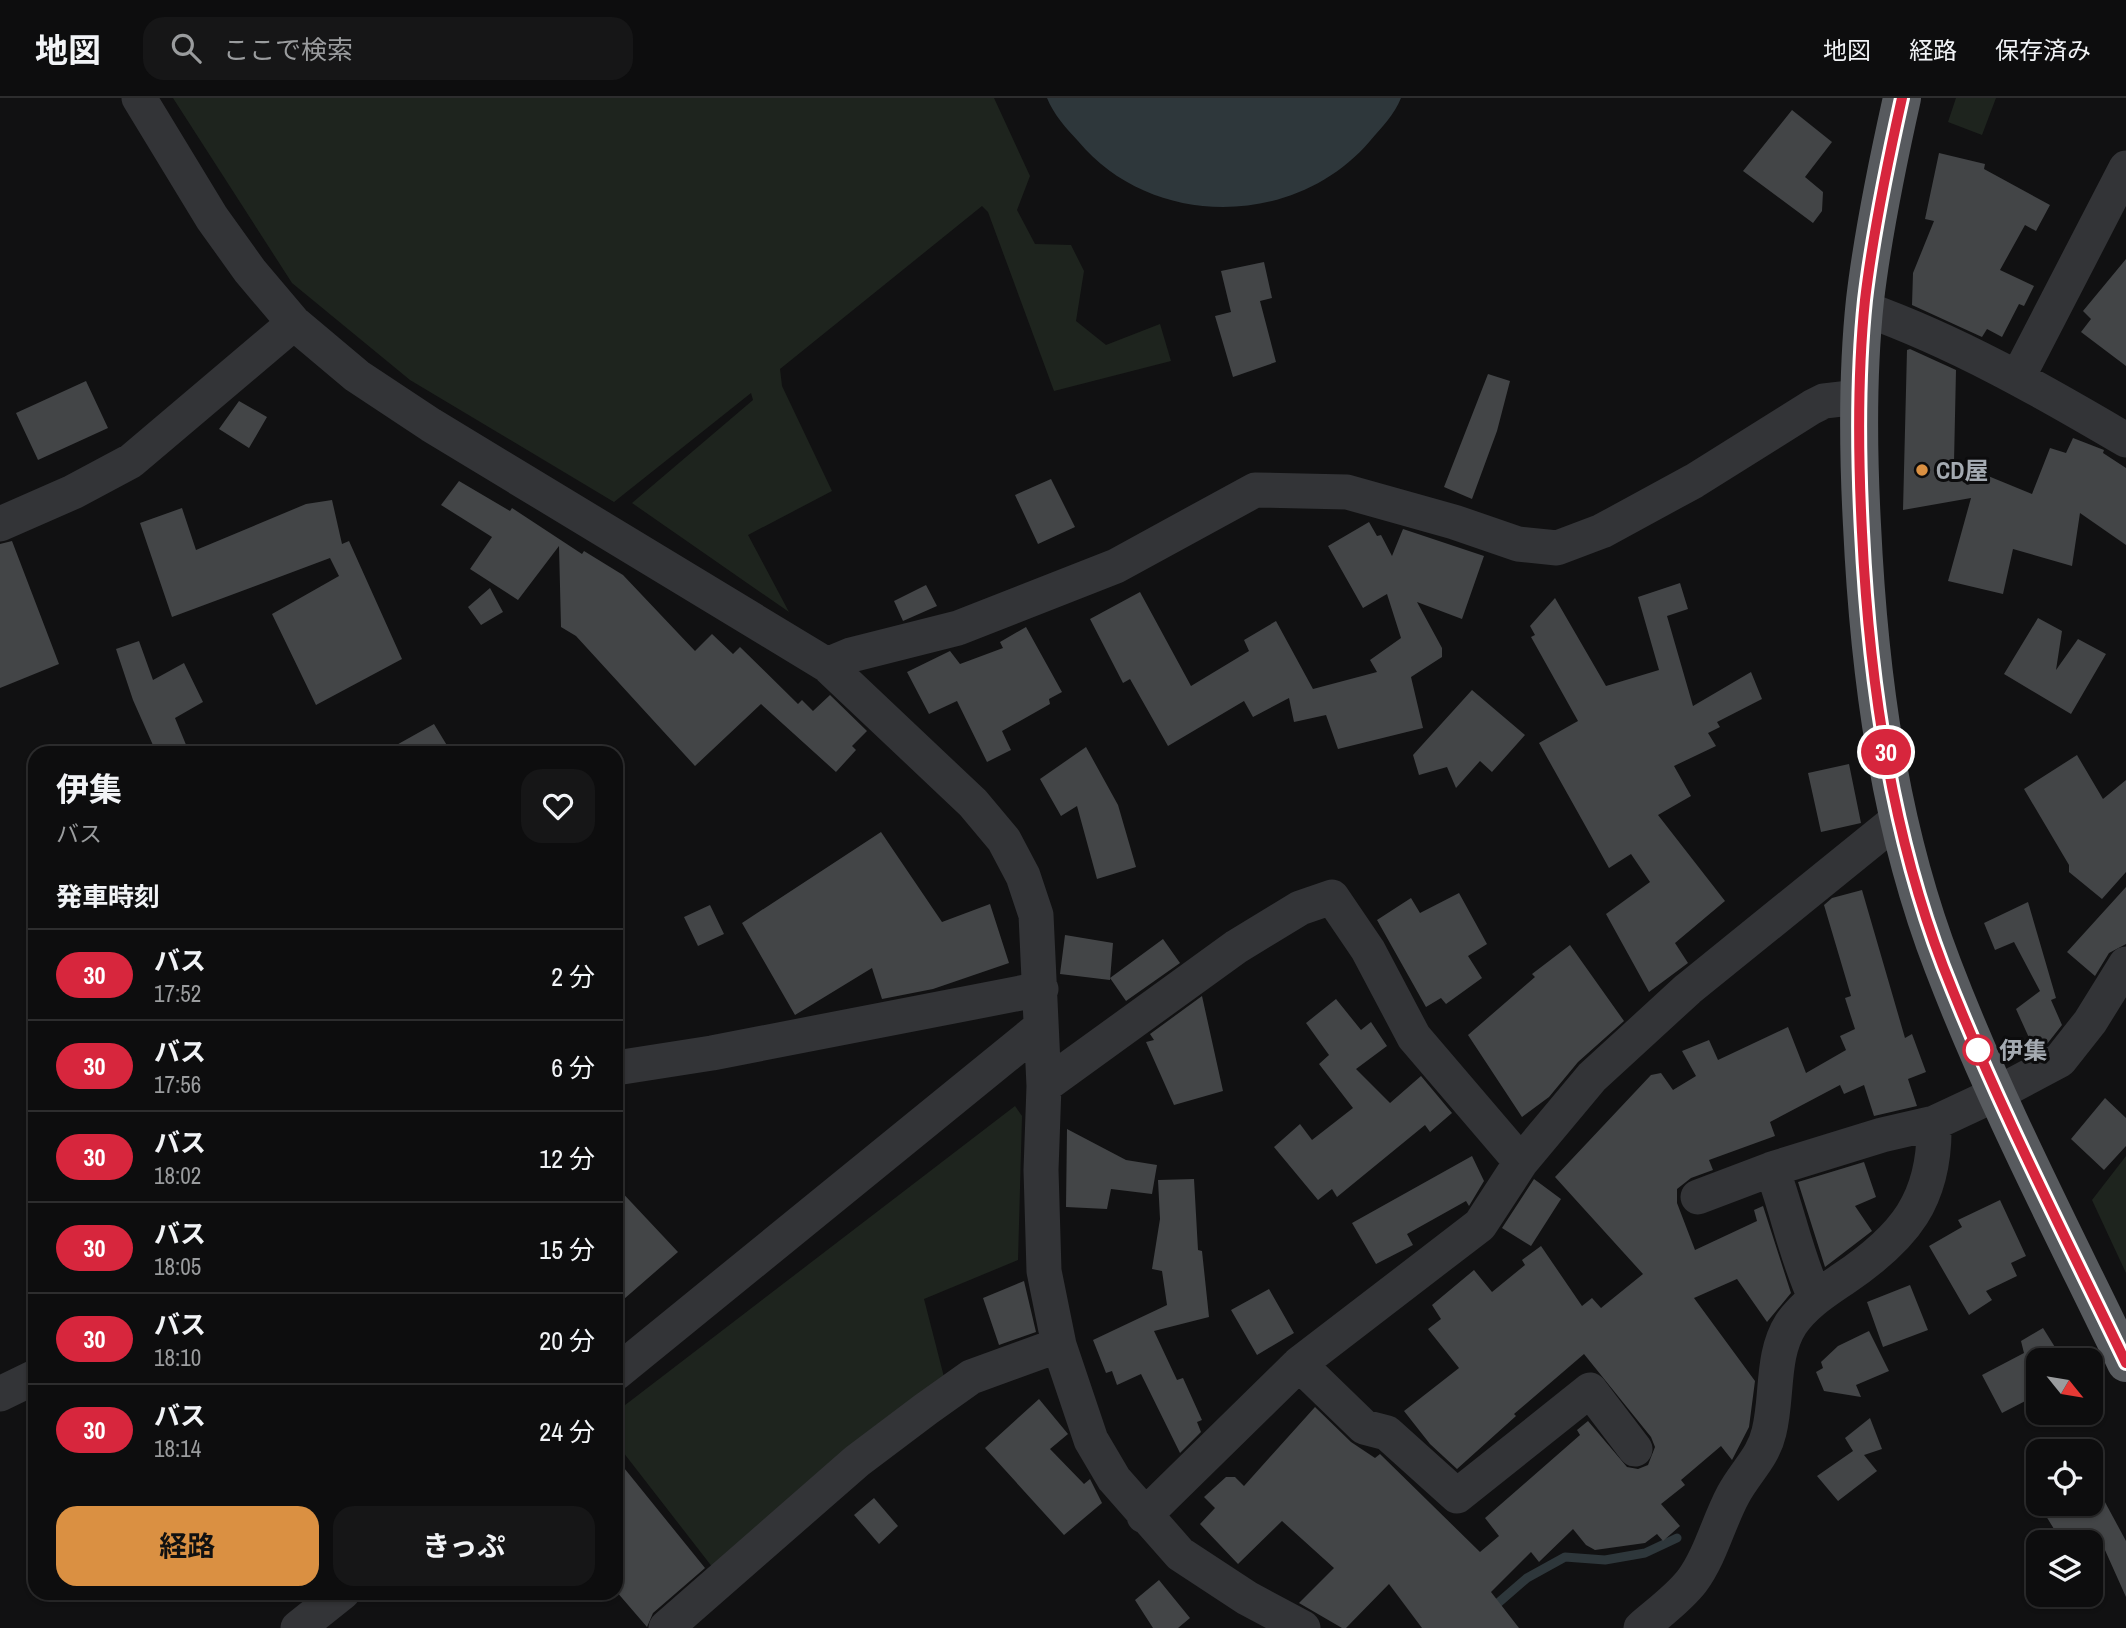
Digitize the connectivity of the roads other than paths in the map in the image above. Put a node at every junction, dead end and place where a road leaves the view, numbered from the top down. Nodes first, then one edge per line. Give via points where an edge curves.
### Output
1 (139, 98) edge
2 (1902, 98) edge
3 (2126, 168) edge
4 (1865, 309) junction
5 (294, 323) junction
6 (2018, 377) junction
7 (1859, 397) junction
8 (2126, 440) edge
9 (0, 524) edge
10 (827, 666) junction
11 (1898, 819) junction
12 (2126, 964) edge
13 (1041, 989) junction
14 (1041, 1027) junction
15 (623, 1067) edge
16 (1044, 1086) junction
17 (1996, 1094) junction
18 (1934, 1123) junction
19 (1521, 1162) junction
20 (1772, 1169) junction
21 (1698, 1197) dead end
22 (1815, 1297) junction
23 (1059, 1345) junction
24 (2126, 1363) edge
25 (1299, 1364) junction
26 (623, 1367) edge
27 (28, 1380) edge
28 (0, 1394) edge
29 (1635, 1449) dead end
30 (1144, 1516) junction
31 (333, 1600) edge
32 (298, 1628) edge
33 (666, 1628) edge
34 (1303, 1628) edge
35 (1641, 1628) edge

1 - 5 street via 212,218
2 - 4 highway via 1881,192
3 - 6 street
4 - 6 street via 1908,324
4 - 7 highway
5 - 9 street via 131,461
5 - 10 street via 357,376 431,425
6 - 8 street
7 - 10 street via 1812,407 1694,481 1601,531 1557,548 1518,544 1347,492 1255,490 1116,566 958,628 850,655
7 - 11 highway via 1864,580 1876,698
10 - 13 street via 973,803 1004,840 1024,876 1036,915
11 - 17 highway via 1942,964
11 - 19 street via 1688,989 1592,1077
12 - 17 street via 2060,1060
13 - 14 street
13 - 15 street
14 - 16 street
14 - 26 street
16 - 19 street via 1236,947 1300,908 1332,897 1368,950 1414,1037
16 - 23 street via 1044,1271
17 - 18 street
17 - 24 highway
18 - 20 street
18 - 22 street via 1935,1156 1908,1223 1895,1238
19 - 25 street via 1480,1225
20 - 21 street
20 - 22 street via 1800,1264
22 - 35 street via 1783,1338 1765,1450 1733,1494 1693,1579
23 - 30 street via 1091,1440
23 - 33 street via 971,1377 937,1401 857,1461
25 - 29 street via 1364,1427 1387,1433 1457,1496 1590,1390
25 - 30 street
27 - 28 street
30 - 34 street via 1180,1554 1206,1573
31 - 32 street

